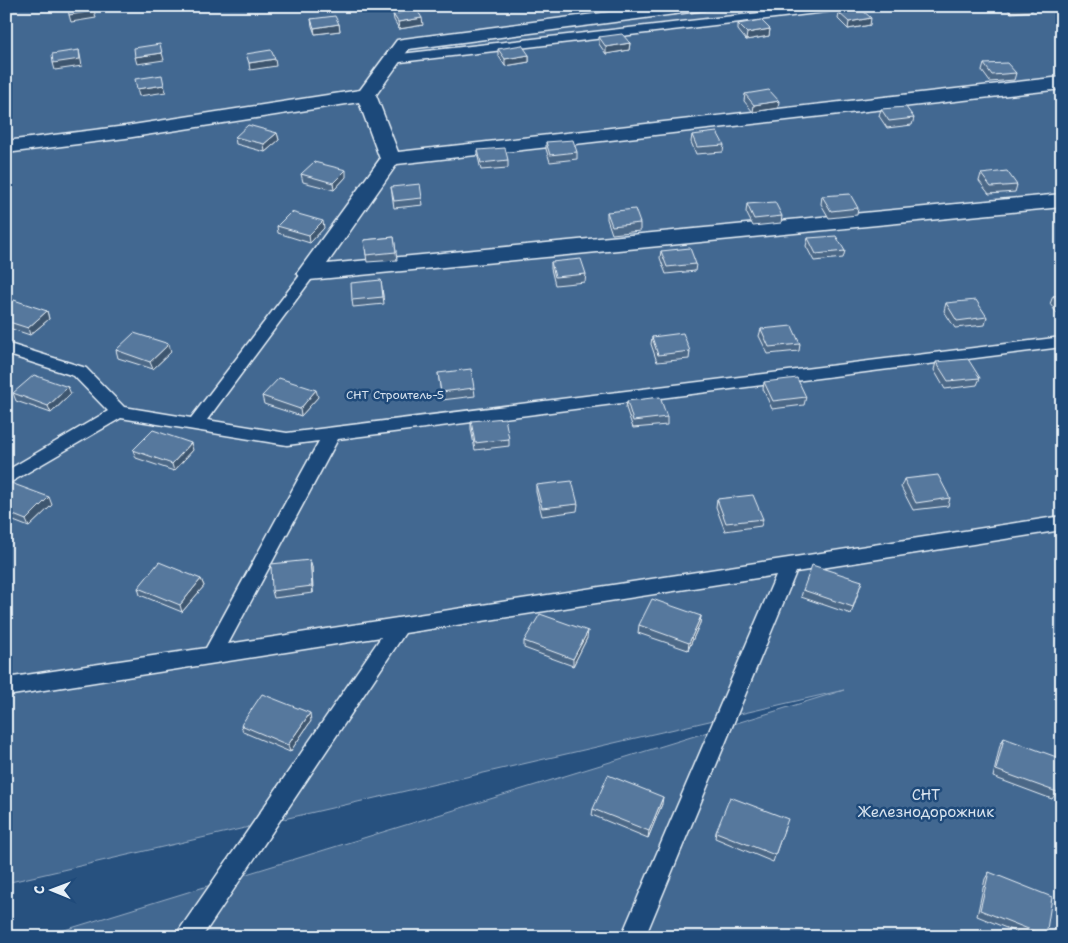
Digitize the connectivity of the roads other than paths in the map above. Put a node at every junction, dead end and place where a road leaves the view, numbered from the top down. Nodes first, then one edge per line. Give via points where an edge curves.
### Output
1 (698, 6) edge
2 (851, 6) edge
3 (392, 58) junction
4 (1062, 83) edge
5 (366, 96) junction
6 (6, 147) edge
7 (390, 159) junction
8 (1062, 200) edge
9 (309, 273) junction
10 (1062, 342) edge
11 (6, 348) edge
12 (119, 412) junction
13 (195, 424) junction
14 (332, 433) junction
15 (6, 479) edge
16 (1062, 523) edge
17 (789, 566) junction
18 (399, 626) junction
19 (212, 655) junction
20 (6, 687) edge
21 (188, 937) edge
22 (633, 937) edge

1 - 3 street via 403,44
2 - 3 lane
3 - 5 street
4 - 7 street
5 - 6 street
5 - 7 street
7 - 9 street
8 - 9 street
9 - 13 lane
10 - 14 lane
11 - 12 lane via 80,372
12 - 13 lane
12 - 15 lane
13 - 14 lane via 287,439
14 - 19 lane
16 - 17 lane
17 - 18 lane
17 - 22 lane
18 - 19 lane
18 - 21 lane
19 - 20 lane

